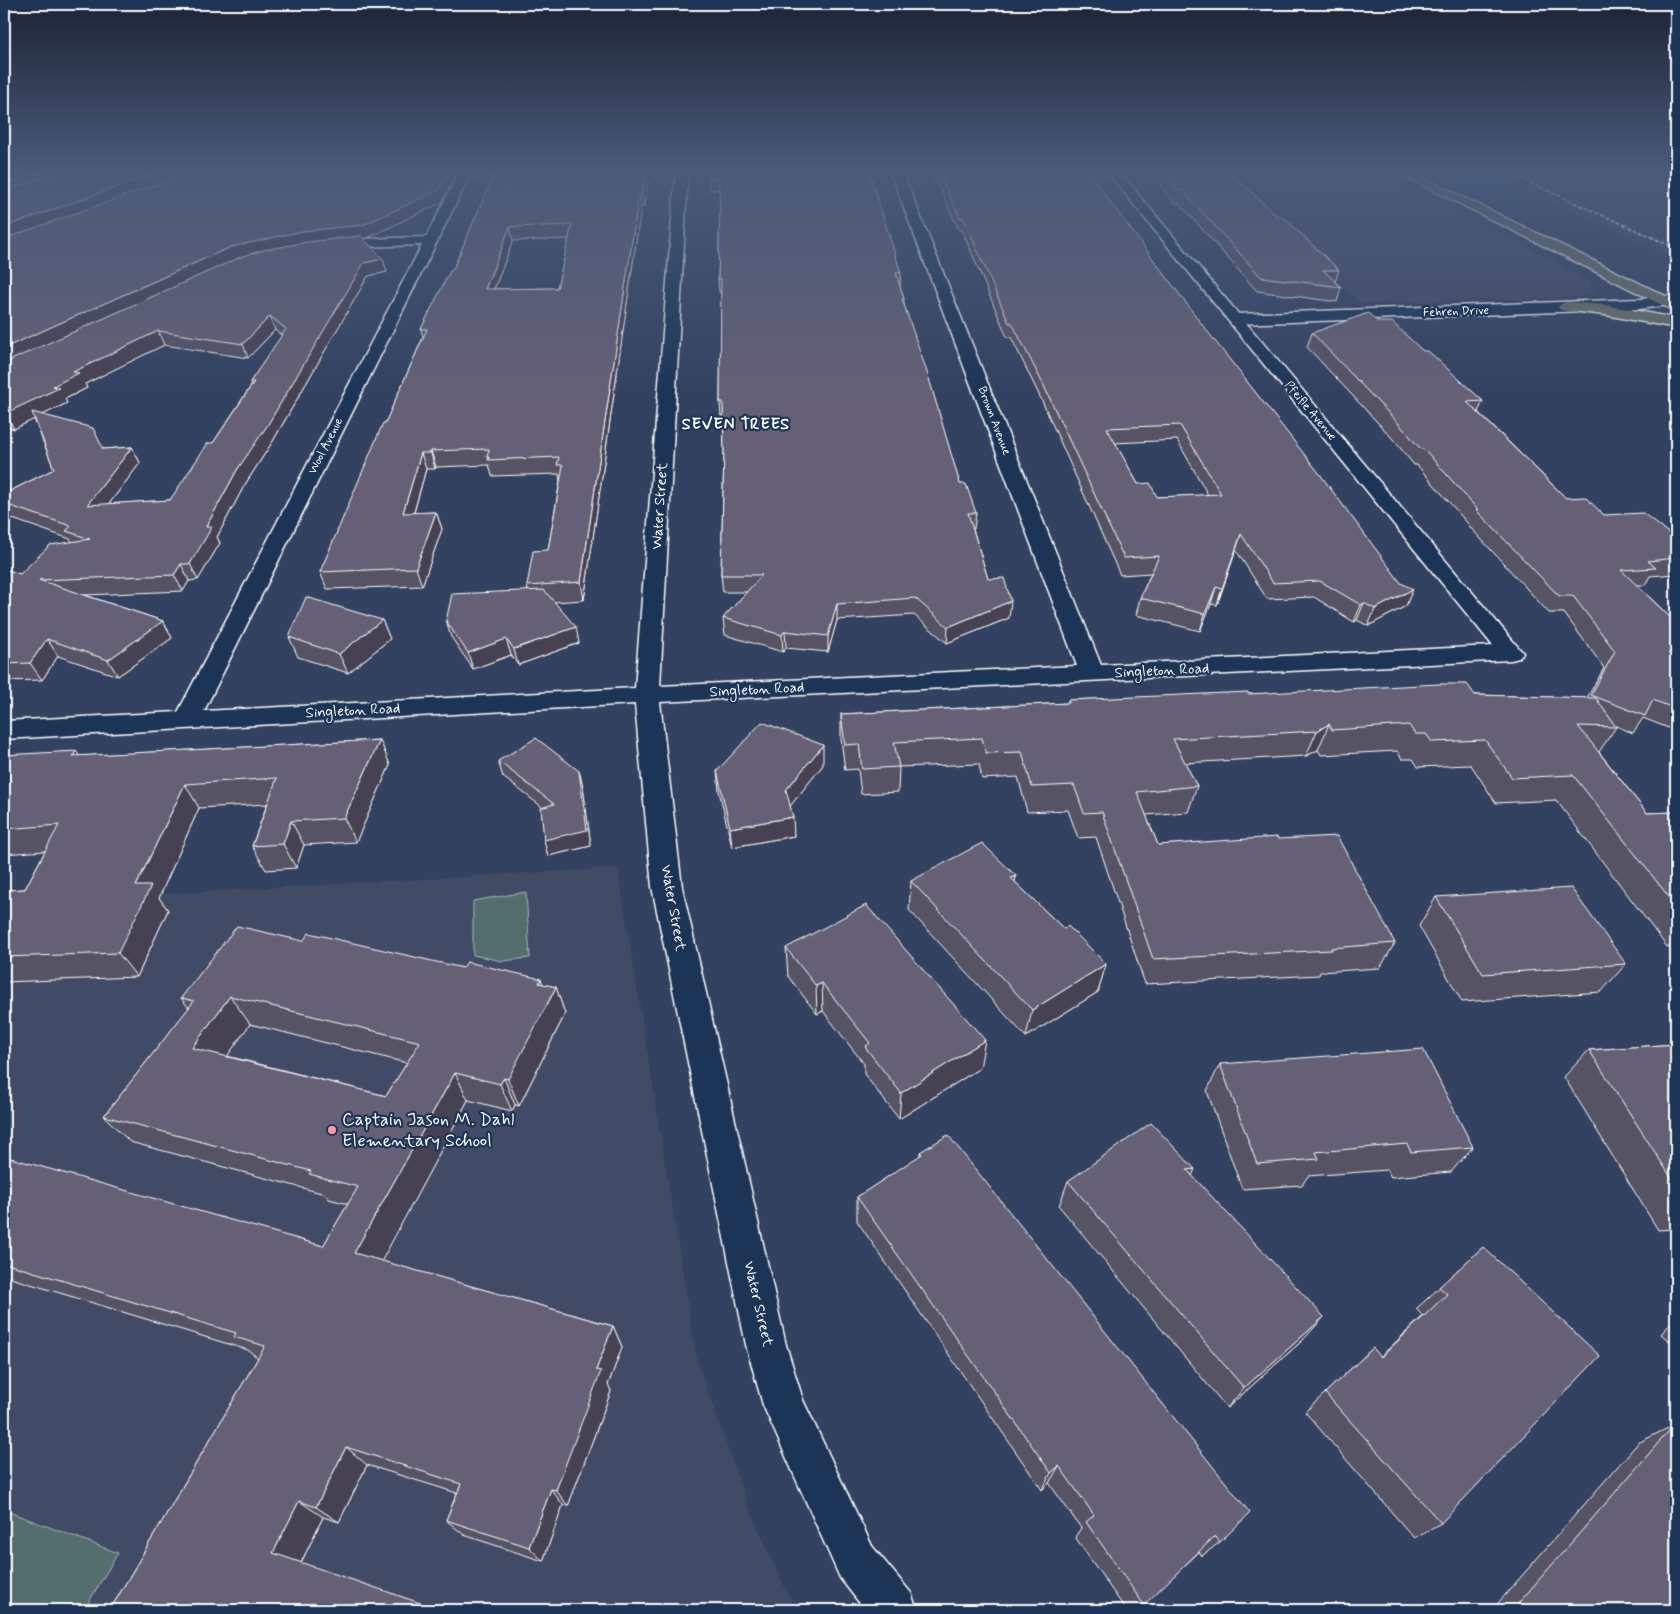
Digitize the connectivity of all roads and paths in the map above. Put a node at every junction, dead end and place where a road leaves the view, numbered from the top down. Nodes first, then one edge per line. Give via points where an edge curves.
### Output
1 (377, 243) edge
2 (428, 243) edge
3 (673, 243) edge
4 (924, 243) edge
5 (1172, 243) edge
6 (1547, 243) edge
7 (316, 246) edge
8 (1569, 254) junction
9 (1673, 303) edge
10 (1566, 307) junction
11 (1235, 320) junction
12 (1676, 324) edge
13 (1511, 653) joint
14 (1092, 674) junction
15 (647, 695) junction
16 (187, 720) junction
17 (4, 730) edge
18 (894, 1610) edge

1 - 7 street
2 - 16 street, Wool Avenue
3 - 15 street, Water Street
4 - 14 street, Brown Avenue
5 - 11 street, Pfeifle Avenue
6 - 8 main road
8 - 9 main road
8 - 10 main road via 1603,288 1601,297
9 - 10 street, Fehren Drive
10 - 11 street, Fehren Drive
10 - 12 main road via 1624,313
11 - 13 street, Pfeifle Avenue
13 - 14 street, Singleton Road
14 - 15 street, Singleton Road
15 - 16 street, Singleton Road
15 - 18 street, Water Street via 667,887 766,1345 784,1405 856,1562
16 - 17 street, Singleton Road

